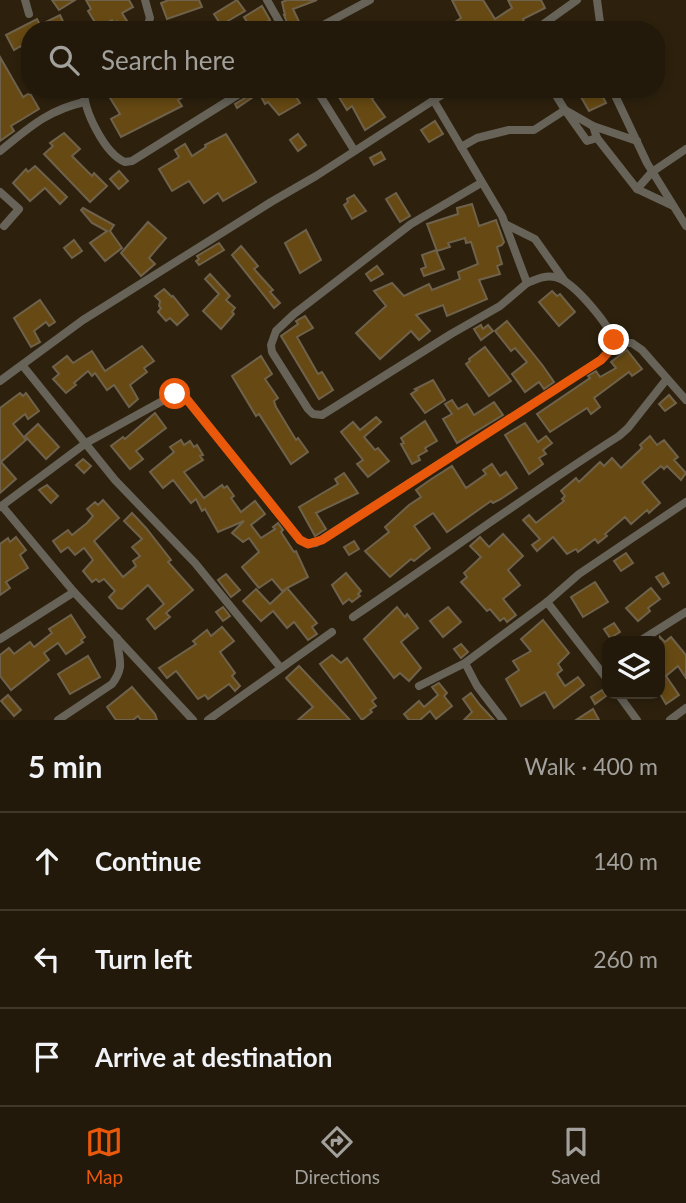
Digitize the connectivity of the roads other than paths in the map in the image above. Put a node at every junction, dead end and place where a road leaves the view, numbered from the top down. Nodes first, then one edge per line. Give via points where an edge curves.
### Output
1 (25, 0) edge
2 (145, 0) edge
3 (267, 0) edge
4 (348, 0) edge
5 (370, 0) edge
6 (577, 0) edge
7 (597, 0) edge
8 (350, 11) junction
9 (29, 14) dead end
10 (148, 21) edge
11 (279, 21) edge
12 (331, 21) edge
13 (548, 21) edge
14 (600, 21) edge
15 (84, 98) edge
16 (233, 98) edge
17 (322, 98) edge
18 (438, 98) edge
19 (558, 98) edge
20 (616, 98) edge
21 (434, 101) junction
22 (84, 102) junction
23 (565, 110) junction
24 (593, 127) junction
25 (597, 138) junction
26 (637, 141) junction
27 (461, 147) junction
28 (686, 149) edge
29 (354, 150) junction
30 (0, 151) edge
31 (652, 172) junction
32 (481, 183) junction
33 (637, 189) junction
34 (0, 192) edge
35 (673, 206) junction
36 (505, 224) junction
37 (4, 226) dead end
38 (686, 226) edge
39 (564, 280) junction
40 (527, 283) junction
41 (615, 344) junction
42 (23, 366) junction
43 (666, 380) junction
44 (0, 381) edge
45 (686, 400) edge
46 (86, 443) junction
47 (686, 502) edge
48 (1, 506) edge
49 (74, 592) junction
50 (547, 602) junction
51 (686, 612) edge
52 (353, 617) dead end
53 (332, 632) dead end
54 (648, 636) edge
55 (117, 638) junction
56 (0, 639) edge
57 (465, 663) junction
58 (602, 664) edge
59 (280, 667) junction
60 (419, 685) dead end
61 (622, 699) edge
62 (686, 708) edge
63 (58, 720) edge
64 (193, 720) edge
65 (208, 720) edge
66 (503, 720) edge
67 (637, 720) edge
68 (670, 720) edge

1 - 9 street
2 - 10 street
3 - 11 street
4 - 8 street
5 - 8 street
6 - 13 street
7 - 14 street
8 - 12 street
15 - 22 street
16 - 22 street via 125,162 109,151
17 - 29 street
18 - 21 street
19 - 23 street
20 - 26 street
21 - 27 street
21 - 29 street
22 - 30 street via 60,108
23 - 24 street
23 - 25 street via 587,141
23 - 27 street via 534,130 509,130
24 - 25 street
24 - 26 street
25 - 33 street
26 - 31 street
27 - 32 street
28 - 31 street
29 - 42 street via 83,320
31 - 33 street
31 - 35 street
32 - 36 street
32 - 40 street via 411,224 294,314 276,331 272,352 307,409 322,415 500,306
33 - 35 street
34 - 37 street via 19,209
35 - 38 street
36 - 39 street via 535,239
36 - 40 street
39 - 40 street via 545,276
39 - 41 street via 602,321
41 - 43 street via 637,346 666,374
41 - 46 street via 601,360 312,543 300,540 185,397 175,394
42 - 44 street
42 - 46 street
43 - 45 street
43 - 52 street via 618,436
46 - 48 street
46 - 59 street via 195,563
47 - 50 street via 579,574
48 - 49 street
49 - 55 street
49 - 56 street
50 - 57 street
50 - 58 street
51 - 54 street
53 - 59 street
55 - 63 street via 121,669 112,684
55 - 64 street
57 - 60 street
57 - 66 street
59 - 65 street
61 - 67 street
62 - 68 street

